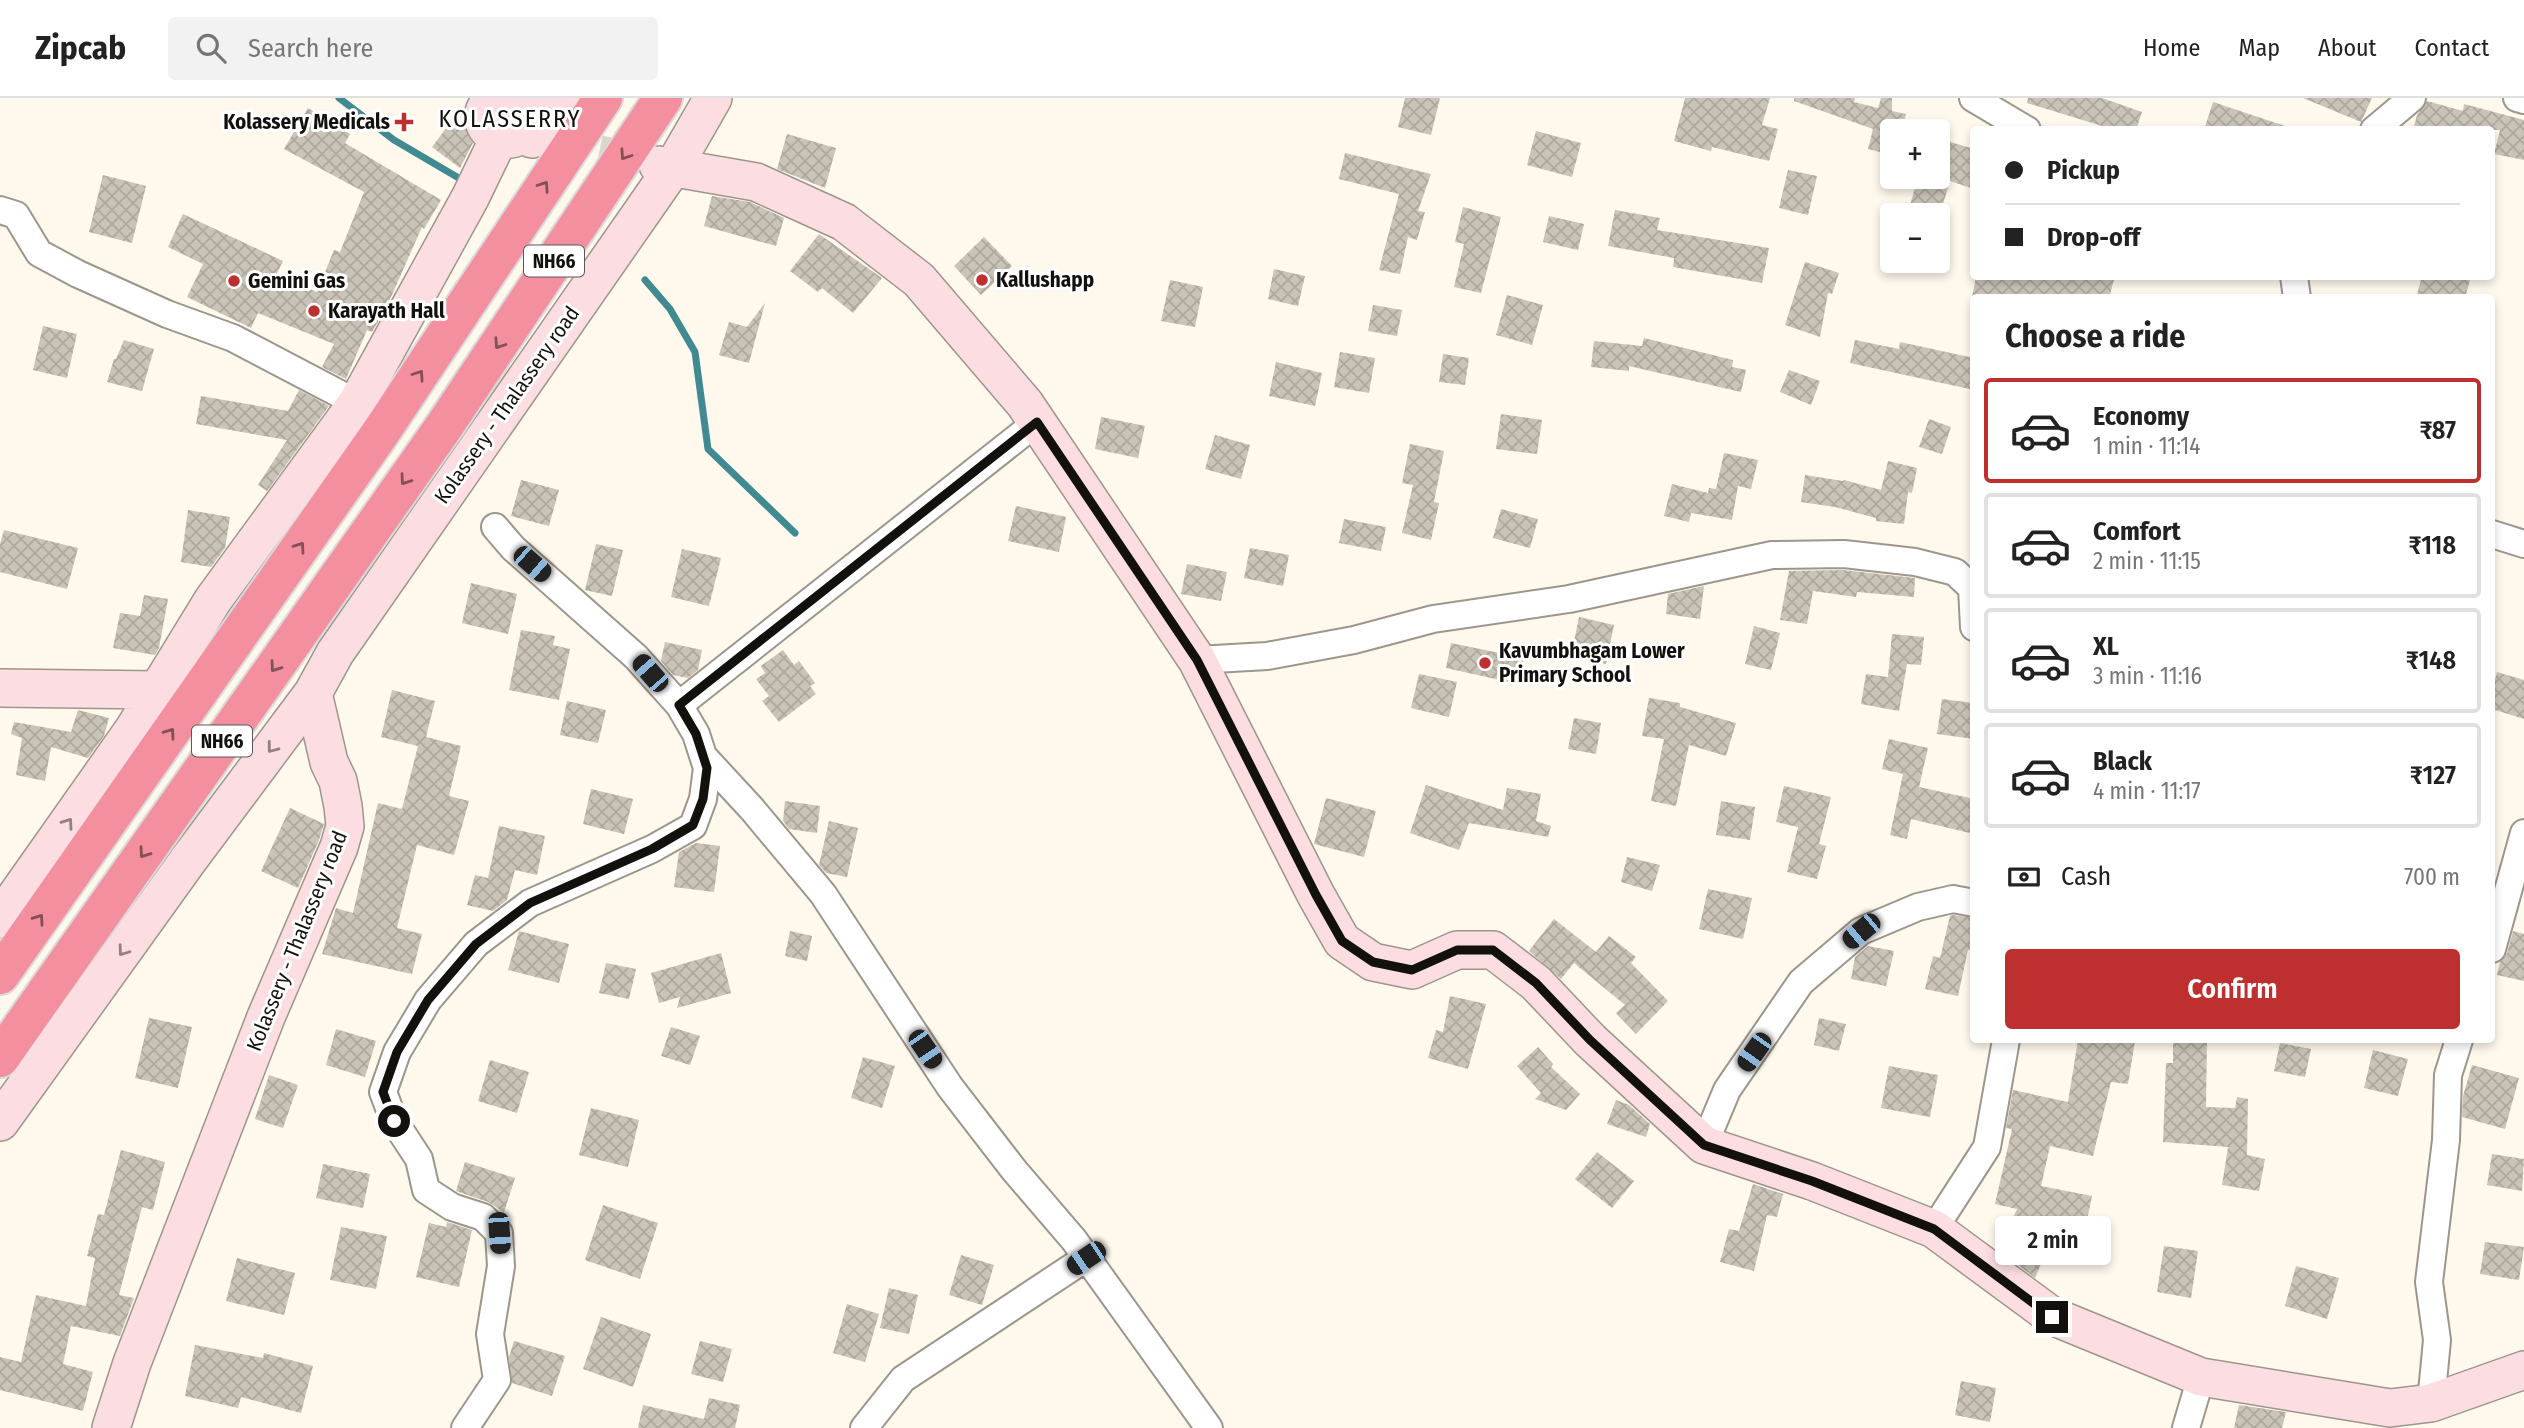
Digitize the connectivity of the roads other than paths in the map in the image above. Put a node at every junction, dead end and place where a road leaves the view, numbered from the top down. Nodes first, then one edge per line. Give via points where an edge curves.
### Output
1 (603, 98) edge
2 (663, 98) edge
3 (713, 98) edge
4 (2412, 98) edge
5 (2517, 98) edge
6 (1985, 100) edge
7 (2524, 100) edge
8 (518, 114) edge
9 (2021, 126) edge
10 (2379, 126) edge
11 (666, 166) junction
12 (0, 210) edge
13 (357, 404) junction
14 (1037, 422) junction
15 (495, 527) dead end
16 (2495, 535) edge
17 (2524, 544) edge
18 (1970, 585) edge
19 (1197, 660) junction
20 (0, 688) edge
21 (157, 690) junction
22 (313, 693) junction
23 (679, 705) junction
24 (704, 757) junction
25 (2524, 833) edge
26 (1970, 902) edge
27 (0, 919) edge
28 (2495, 938) edge
29 (0, 975) edge
30 (2005, 1043) edge
31 (2458, 1043) edge
32 (0, 1058) edge
33 (0, 1122) edge
34 (1704, 1145) junction
35 (1934, 1229) junction
36 (1086, 1258) junction
37 (2524, 1370) edge
38 (2201, 1377) junction
39 (2431, 1403) junction
40 (111, 1428) edge
41 (464, 1428) edge
42 (864, 1428) edge
43 (1209, 1428) edge
44 (2186, 1428) edge

29 -> 1 highway, NH66 via 381,432
2 -> 32 highway, NH66 via 445,425
3 - 11 street, Kolassery - Thalassery road
4 - 10 street
5 - 7 street
6 - 9 street
8 - 13 street
11 - 14 street via 755,182 844,222 919,280
11 - 22 street, Kolassery - Thalassery road via 335,653
12 - 13 street via 16,215 39,253 167,314 233,338
13 - 21 street via 213,600
14 - 19 street
14 - 23 street
15 - 23 street via 636,657
16 - 17 street
18 - 19 street via 1955,572 1914,562 1844,554 1772,555 1569,598 1433,619 1342,643 1267,656
19 - 34 street via 1342,941 1373,962 1412,970 1457,950 1493,950 1536,983 1590,1040
20 - 21 street
27 -> 21 street
22 -> 33 street
22 - 40 street, Kolassery - Thalassery road via 338,781 345,826 265,1017
23 - 24 street
24 - 36 street via 823,894 950,1087
24 - 41 street via 703,799 693,825 652,849 530,903 476,944 428,1000 397,1052 383,1092 394,1121 419,1158 426,1190 452,1207 483,1217 499,1233 501,1266 491,1334 497,1380
25 - 28 street
26 - 34 street via 1953,900 1918,907 1861,931 1801,982 1727,1090
30 - 35 street via 1987,1146
31 - 39 street via 2448,1075 2446,1140 2429,1282 2437,1340
34 - 35 street
35 - 38 street via 2052,1317
36 - 42 street via 903,1379
36 - 43 street
37 - 39 street
38 - 39 street via 2390,1408
38 - 44 street

